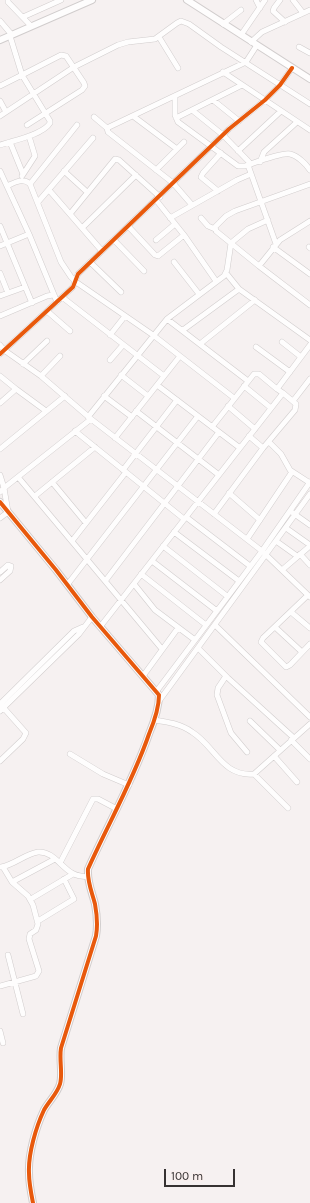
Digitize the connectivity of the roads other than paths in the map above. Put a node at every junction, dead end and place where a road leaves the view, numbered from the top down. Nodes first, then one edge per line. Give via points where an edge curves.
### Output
1 (8, 0) edge
2 (61, 0) edge
3 (92, 0) edge
4 (256, 0) edge
5 (265, 0) edge
6 (280, 0) edge
7 (293, 0) edge
8 (191, 1) edge
9 (260, 8) junction
10 (241, 10) dead end
11 (310, 10) edge
12 (303, 13) junction
13 (23, 17) junction
14 (0, 21) edge
15 (285, 22) junction
16 (223, 24) junction
17 (31, 26) junction
18 (11, 35) junction
19 (241, 35) junction
20 (159, 37) junction
21 (0, 40) edge
22 (254, 44) junction
23 (299, 46) dead end
24 (309, 52) edge
25 (247, 60) junction
26 (74, 67) junction
27 (178, 68) dead end
28 (292, 68) junction
29 (223, 72) junction
30 (22, 75) junction
31 (310, 79) edge
32 (281, 84) junction
33 (242, 85) junction
34 (0, 86) edge
35 (33, 94) junction
36 (174, 96) junction
37 (213, 100) junction
38 (265, 100) junction
39 (0, 101) edge
40 (310, 104) edge
41 (192, 110) junction
42 (281, 111) junction
43 (6, 112) junction
44 (45, 114) junction
45 (0, 116) edge
46 (133, 116) junction
47 (94, 118) dead end
48 (176, 118) junction
49 (239, 121) junction
50 (297, 122) junction
51 (27, 125) dead end
52 (77, 125) dead end
53 (107, 128) junction
54 (310, 130) edge
55 (223, 135) junction
56 (29, 136) junction
57 (93, 138) dead end
58 (10, 142) junction
59 (184, 142) dead end
60 (0, 145) edge
61 (212, 146) junction
62 (177, 149) junction
63 (238, 151) junction
64 (221, 153) junction
65 (310, 160) edge
66 (260, 162) junction
67 (250, 165) junction
68 (308, 167) edge
69 (156, 170) junction
70 (0, 171) edge
71 (64, 171) junction
72 (23, 174) junction
73 (251, 174) junction
74 (136, 175) junction
75 (22, 180) junction
76 (173, 183) junction
77 (30, 184) junction
78 (310, 184) edge
79 (7, 186) junction
80 (49, 190) junction
81 (218, 191) junction
82 (87, 192) junction
83 (158, 198) junction
84 (261, 201) junction
85 (38, 202) junction
86 (192, 206) junction
87 (70, 214) junction
88 (170, 218) junction
89 (201, 218) dead end
90 (268, 220) junction
91 (310, 221) edge
92 (175, 224) junction
93 (0, 226) edge
94 (128, 226) junction
95 (82, 228) junction
96 (215, 229) junction
97 (29, 234) junction
98 (184, 235) junction
99 (114, 240) junction
100 (156, 240) dead end
101 (7, 243) junction
102 (231, 243) junction
103 (274, 245) junction
104 (0, 246) edge
105 (102, 251) junction
106 (90, 262) junction
107 (174, 262) dead end
108 (259, 266) junction
109 (144, 271) dead end
110 (0, 273) edge
111 (226, 273) junction
112 (310, 274) edge
113 (216, 281) junction
114 (76, 282) junction
115 (25, 286) junction
116 (239, 289) junction
117 (121, 292) dead end
118 (8, 293) junction
119 (199, 294) junction
120 (53, 295) junction
121 (0, 296) edge
122 (62, 297) junction
123 (255, 300) junction
124 (57, 302) junction
125 (32, 303) junction
126 (310, 305) edge
127 (47, 311) junction
128 (0, 316) edge
129 (125, 316) junction
130 (167, 319) junction
131 (183, 330) junction
132 (70, 332) dead end
133 (153, 335) junction
134 (110, 336) junction
135 (310, 340) edge
136 (47, 341) dead end
137 (282, 342) dead end
138 (200, 344) junction
139 (0, 345) edge
140 (123, 345) junction
141 (310, 345) edge
142 (256, 348) dead end
143 (2, 352) edge
144 (137, 355) junction
145 (60, 356) dead end
146 (180, 356) junction
147 (301, 357) junction
148 (110, 360) dead end
149 (23, 364) junction
150 (290, 372) junction
151 (121, 375) junction
152 (0, 376) edge
153 (41, 376) junction
154 (164, 376) junction
155 (310, 379) edge
156 (248, 381) junction
157 (157, 385) junction
158 (244, 386) junction
159 (16, 389) junction
160 (277, 389) junction
161 (283, 393) junction
162 (65, 396) junction
163 (104, 396) junction
164 (148, 396) junction
165 (234, 398) junction
166 (177, 400) junction
167 (293, 401) junction
168 (0, 403) edge
169 (228, 406) junction
170 (271, 408) junction
171 (46, 411) junction
172 (136, 411) junction
173 (198, 416) junction
174 (132, 417) junction
175 (89, 418) junction
176 (156, 427) junction
177 (212, 427) junction
178 (255, 429) junction
179 (75, 431) junction
180 (219, 432) junction
181 (249, 436) junction
182 (115, 438) junction
183 (269, 442) junction
184 (178, 443) junction
185 (94, 447) junction
186 (240, 448) junction
187 (264, 448) junction
188 (0, 449) edge
189 (135, 454) junction
190 (198, 459) junction
191 (157, 469) junction
192 (125, 471) junction
193 (292, 472) junction
194 (0, 475) edge
195 (219, 475) junction
196 (18, 477) junction
197 (52, 482) junction
198 (310, 483) edge
199 (178, 485) junction
200 (144, 487) junction
201 (2, 490) edge
202 (229, 493) junction
203 (310, 494) edge
204 (34, 496) junction
205 (300, 496) junction
206 (198, 501) junction
207 (308, 501) edge
208 (0, 502) edge
209 (164, 503) junction
210 (290, 511) junction
211 (8, 512) junction
212 (214, 514) junction
213 (295, 514) junction
214 (0, 518) edge
215 (185, 518) junction
216 (260, 520) junction
217 (86, 523) junction
218 (310, 525) edge
219 (286, 528) junction
220 (174, 532) junction
221 (247, 539) junction
222 (72, 541) junction
223 (276, 542) junction
224 (310, 545) edge
225 (163, 546) junction
226 (262, 550) junction
227 (266, 555) junction
228 (299, 555) junction
229 (87, 558) junction
230 (152, 561) junction
231 (310, 565) edge
232 (250, 566) junction
233 (282, 570) junction
234 (0, 572) edge
235 (141, 574) junction
236 (0, 580) edge
237 (106, 580) junction
238 (239, 581) junction
239 (134, 584) junction
240 (67, 585) junction
241 (227, 596) junction
242 (309, 596) edge
243 (122, 599) junction
244 (217, 610) junction
245 (291, 612) junction
246 (92, 617) junction
247 (206, 625) junction
248 (215, 625) junction
249 (100, 627) junction
250 (274, 627) junction
251 (178, 628) junction
252 (310, 628) edge
253 (195, 640) junction
254 (310, 644) edge
255 (198, 648) junction
256 (162, 649) junction
257 (302, 652) junction
258 (143, 676) junction
259 (226, 676) junction
260 (156, 692) junction
261 (159, 701) junction
262 (1, 707) edge
263 (310, 717) edge
264 (154, 720) junction
265 (250, 721) dead end
266 (309, 726) edge
267 (293, 739) junction
268 (280, 750) junction
269 (247, 752) dead end
270 (70, 754) dead end
271 (274, 756) junction
272 (310, 759) edge
273 (0, 761) edge
274 (254, 774) junction
275 (297, 782) dead end
276 (129, 785) junction
277 (288, 808) dead end
278 (117, 809) junction
279 (55, 859) junction
280 (60, 863) junction
281 (2, 867) edge
282 (73, 874) junction
283 (87, 877) junction
284 (64, 879) junction
285 (12, 882) junction
286 (31, 899) junction
287 (38, 921) junction
288 (8, 956) dead end
289 (14, 981) junction
290 (0, 986) edge
291 (23, 1014) dead end
292 (0, 1031) edge
293 (4, 1043) dead end
294 (33, 1203) edge

1 - 13 street
2 - 13 street
3 - 17 street
4 - 9 street
5 - 9 street
6 - 15 street via 273,11
7 - 12 street
8 - 16 street
9 - 19 street
10 - 16 street
11 - 12 street
12 - 15 street
13 - 17 street
14 - 18 street
15 - 22 street via 262,32
16 - 19 street
17 - 18 street
18 - 21 street
18 - 30 street
19 - 22 street
20 - 25 street via 176,23 185,22 216,44
20 - 26 street via 118,45
20 - 27 street
22 - 25 street
22 - 28 street
23 - 24 street
25 - 29 street
25 - 32 street
26 - 30 street via 66,56 60,55
26 - 35 street
26 - 44 street via 84,83 84,88
28 - 31 street
28 - 32 street
29 - 33 street
29 - 36 street
30 - 34 street
30 - 35 street
32 - 38 street
32 - 40 street
33 - 37 street
33 - 38 street
35 - 43 street
35 - 44 street
36 - 46 street
36 - 48 street
37 - 41 street
37 - 49 street
38 - 42 street
38 - 49 street
39 - 43 street
41 - 48 street
41 - 55 street
42 - 50 street
42 - 63 street
43 - 45 street
44 - 51 street
44 - 56 street via 50,125
46 - 53 street
46 - 62 street
47 - 53 street
48 - 61 street via 181,125
49 - 55 street
50 - 54 street
50 - 66 street via 264,152
52 - 77 street
53 - 69 street via 108,132
55 - 61 street
55 - 63 street
56 - 58 street
56 - 72 street via 35,156
57 - 71 street
58 - 60 street
58 - 72 street
59 - 62 street
61 - 64 street
61 - 76 street
62 - 69 street
63 - 67 street
64 - 67 street via 238,166
64 - 81 street via 202,177
65 - 68 street
66 - 67 street
66 - 68 street via 290,154
67 - 73 street
69 - 76 street
70 - 79 street
71 - 80 street
71 - 82 street
72 - 75 street
73 - 81 street
73 - 84 street
74 - 82 street via 115,159
74 - 83 street
74 - 95 street
75 - 77 street
75 - 79 street
76 - 83 street
76 - 86 street
77 - 85 street
78 - 84 street
79 - 97 street
80 - 85 street
80 - 87 street
81 - 86 street
82 - 87 street
83 - 88 street
83 - 94 street
84 - 90 street
84 - 96 street via 230,213
85 - 114 street via 61,262
86 - 88 street
87 - 95 street
88 - 92 street
89 - 96 street
90 - 102 street via 248,229
90 - 103 street
91 - 103 street
92 - 98 street
92 - 100 street
93 - 101 street
94 - 98 street via 158,256
94 - 99 street
95 - 105 street
96 - 102 street
97 - 101 street
97 - 120 street
98 - 113 street
99 - 105 street
99 - 109 street
101 - 104 street
101 - 115 street
102 - 108 street
102 - 111 street
103 - 108 street
103 - 112 street
105 - 106 street
106 - 114 street via 76,276
106 - 117 street
107 - 119 street
108 - 126 street
110 - 118 street
111 - 113 street
111 - 116 street
113 - 119 street
114 - 122 street
114 - 129 street
115 - 118 street
115 - 125 street
116 - 123 street
116 - 131 street
118 - 121 street
119 - 130 street
120 - 124 street
120 - 125 street
122 - 124 street
122 - 134 street
123 - 135 street
123 - 138 street
124 - 127 street
125 - 128 street
127 - 132 street
127 - 143 street
129 - 133 street
129 - 134 street
130 - 131 street
130 - 133 street
131 - 138 street
133 - 144 street
133 - 146 street
134 - 140 street
136 - 149 street
137 - 147 street
138 - 156 street
139 - 143 street
140 - 144 street
140 - 148 street
141 - 147 street
142 - 150 street
143 - 149 street
144 - 151 street
144 - 154 street
145 - 153 street
146 - 154 street
146 - 165 street
147 - 150 street
149 - 153 street
150 - 160 street
151 - 163 street
151 - 164 street
152 - 159 street
153 - 162 street
154 - 157 street
155 - 167 street
156 - 158 street
156 - 160 street via 256,373
157 - 164 street
157 - 166 street
158 - 165 street
158 - 170 street
159 - 168 street
159 - 171 street
160 - 161 street
161 - 167 street
161 - 170 street
162 - 171 street
162 - 175 street
163 - 174 street
163 - 175 street
164 - 172 street
165 - 169 street
166 - 173 street
166 - 176 street
167 - 183 street via 296,404 295,410
169 - 177 street
169 - 178 street
170 - 178 street
171 - 188 street
172 - 174 street
172 - 176 street
173 - 177 street
173 - 184 street
174 - 182 street
175 - 179 street
175 - 182 street
176 - 184 street
176 - 189 street
177 - 180 street
178 - 181 street
179 - 185 street
179 - 196 street
180 - 186 street
180 - 190 street
181 - 186 street
181 - 187 street
182 - 189 street
183 - 187 street
183 - 193 street via 281,454
184 - 190 street
184 - 191 street
185 - 192 street
185 - 197 street
186 - 195 street
187 - 202 street
189 - 191 street
189 - 192 street
190 - 195 street
190 - 199 street
191 - 199 street
191 - 200 street
192 - 200 street
192 - 217 street
193 - 198 street
193 - 216 street
194 - 201 street
195 - 206 street
196 - 201 street
196 - 204 street
197 - 204 street
197 - 217 street
198 - 205 street
199 - 206 street
199 - 209 street
200 - 209 street
200 - 229 street
201 - 211 street
202 - 212 street
202 - 216 street
203 - 207 street
204 - 222 street
205 - 207 street
205 - 210 street
206 - 212 street
206 - 215 street
207 - 213 street
208 - 211 street
209 - 215 street
209 - 237 street
210 - 213 street
210 - 226 street
211 - 214 street
211 - 240 street
212 - 221 street
213 - 218 street
213 - 219 street
215 - 220 street
215 - 232 street
216 - 221 street
217 - 222 street
219 - 223 street
219 - 224 street
220 - 225 street
220 - 238 street
221 - 226 street
222 - 229 street
223 - 227 street
223 - 228 street
224 - 228 street
225 - 230 street
225 - 241 street
226 - 227 street
226 - 232 street
227 - 233 street
227 - 248 street
228 - 231 street
228 - 233 street
229 - 237 street
229 - 240 street
230 - 235 street
230 - 244 street
232 - 238 street
233 - 242 street
234 - 236 street via 6,566 11,566 10,571
235 - 239 street
235 - 247 street
237 - 243 street
238 - 241 street
239 - 243 street
239 - 251 street via 155,610
240 - 246 street
241 - 244 street
242 - 245 street
243 - 249 street
243 - 256 street
244 - 247 street
245 - 250 street
245 - 252 street
246 - 249 street
246 - 262 street via 79,634
247 - 253 street
248 - 255 street
248 - 263 street
249 - 258 street
250 - 257 street
250 - 257 street via 261,642 284,666 288,666
251 - 253 street
251 - 256 street
253 - 260 street
254 - 257 street
255 - 259 street
255 - 261 street
256 - 258 street
258 - 260 street
259 - 267 street
259 - 269 street via 218,688 217,695 231,733
260 - 261 street
261 - 264 street
262 - 273 street via 26,733
264 - 274 street via 180,725 200,738 226,766 242,774
264 - 276 street via 140,762
265 - 268 street
266 - 267 street
267 - 268 street
267 - 272 street
268 - 271 street
270 - 276 street via 103,774
271 - 274 street
271 - 275 street
274 - 277 street
276 - 278 street
278 - 280 street via 93,799
278 - 283 street via 88,869
279 - 280 street
279 - 281 street via 46,853 37,852
279 - 285 street
280 - 282 street
281 - 285 street
282 - 283 street
282 - 284 street
283 - 294 street via 97,918 96,936 60,1055 60,1083 45,1109 34,1141 28,1172
284 - 286 street
284 - 287 street via 74,899
285 - 286 street
286 - 287 street
287 - 289 street via 37,928 29,936 39,969 38,974
288 - 289 street
289 - 290 street
289 - 291 street
292 - 293 street

